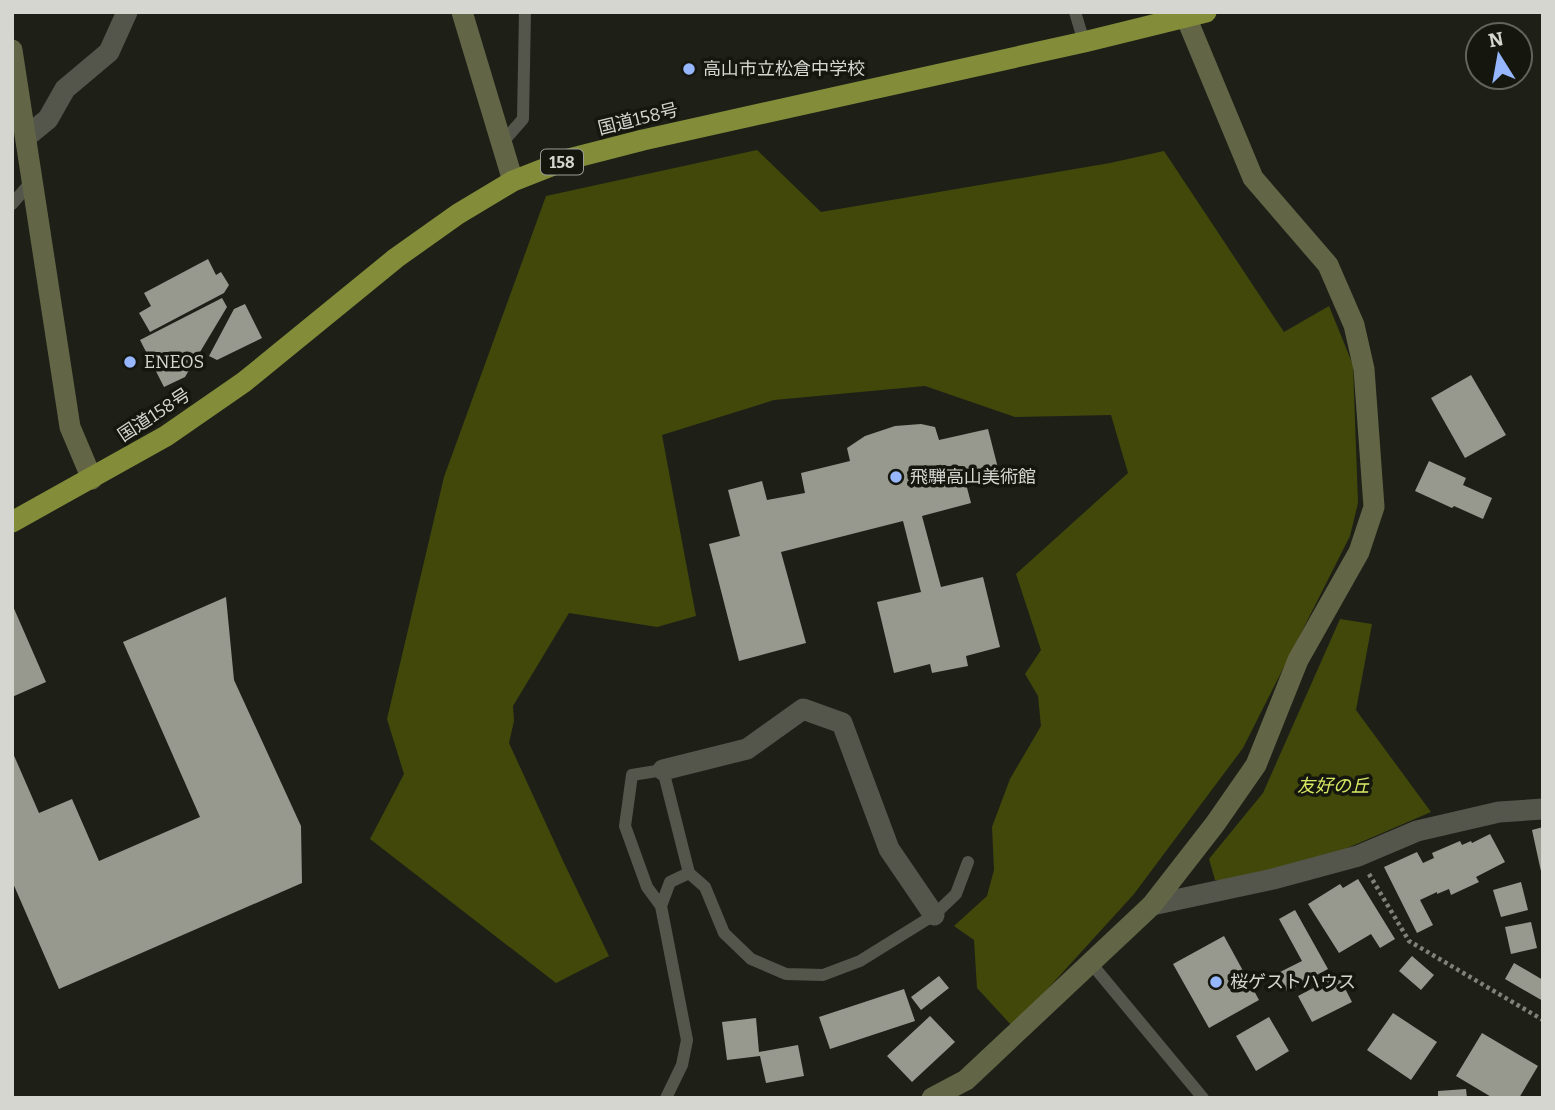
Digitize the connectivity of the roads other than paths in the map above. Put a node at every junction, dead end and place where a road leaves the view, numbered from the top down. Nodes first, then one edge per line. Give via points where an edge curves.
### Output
1 (127, 12) edge
2 (461, 12) edge
3 (525, 12) edge
4 (1075, 12) edge
5 (1196, 15) edge
6 (1084, 42) junction
7 (12, 50) edge
8 (26, 137) junction
9 (502, 144) junction
10 (32, 181) junction
11 (513, 181) junction
12 (12, 204) edge
13 (92, 479) junction
14 (12, 522) edge
15 (663, 769) junction
16 (1543, 809) edge
17 (968, 862) dead end
18 (689, 873) junction
19 (1152, 905) junction
20 (661, 906) junction
21 (934, 915) junction
22 (1090, 962) junction
23 (666, 1098) edge
24 (932, 1098) edge
25 (1203, 1098) edge

1 - 8 street via 109,51 65,89 48,119
2 - 9 street
3 - 9 lane via 523,118
4 - 6 lane
5 - 6 highway, 国道158号 / 158
5 - 19 street via 1253,178 1328,265 1354,325 1364,369 1374,507 1359,552 1298,660 1256,765
6 - 11 highway, 国道158号 / 158 via 643,140 569,159
7 - 8 street
8 - 10 street
9 - 11 street
10 - 12 lane
10 - 13 street via 70,428
11 - 13 highway, 国道158号 / 158 via 397,258 244,382 166,436
13 - 14 highway, 国道158号 / 158
15 - 18 lane
15 - 20 lane via 632,775 625,826 647,887
15 - 21 street via 747,750 803,709 842,723 889,849
16 - 19 street via 1499,812 1417,831 1358,856 1273,880
17 - 21 lane via 956,894
18 - 20 lane via 670,882
18 - 21 lane via 705,887 724,933 751,959 786,974 823,975 860,961
19 - 22 street
20 - 23 lane via 687,1040 682,1066
22 - 24 street via 967,1080
22 - 25 lane

